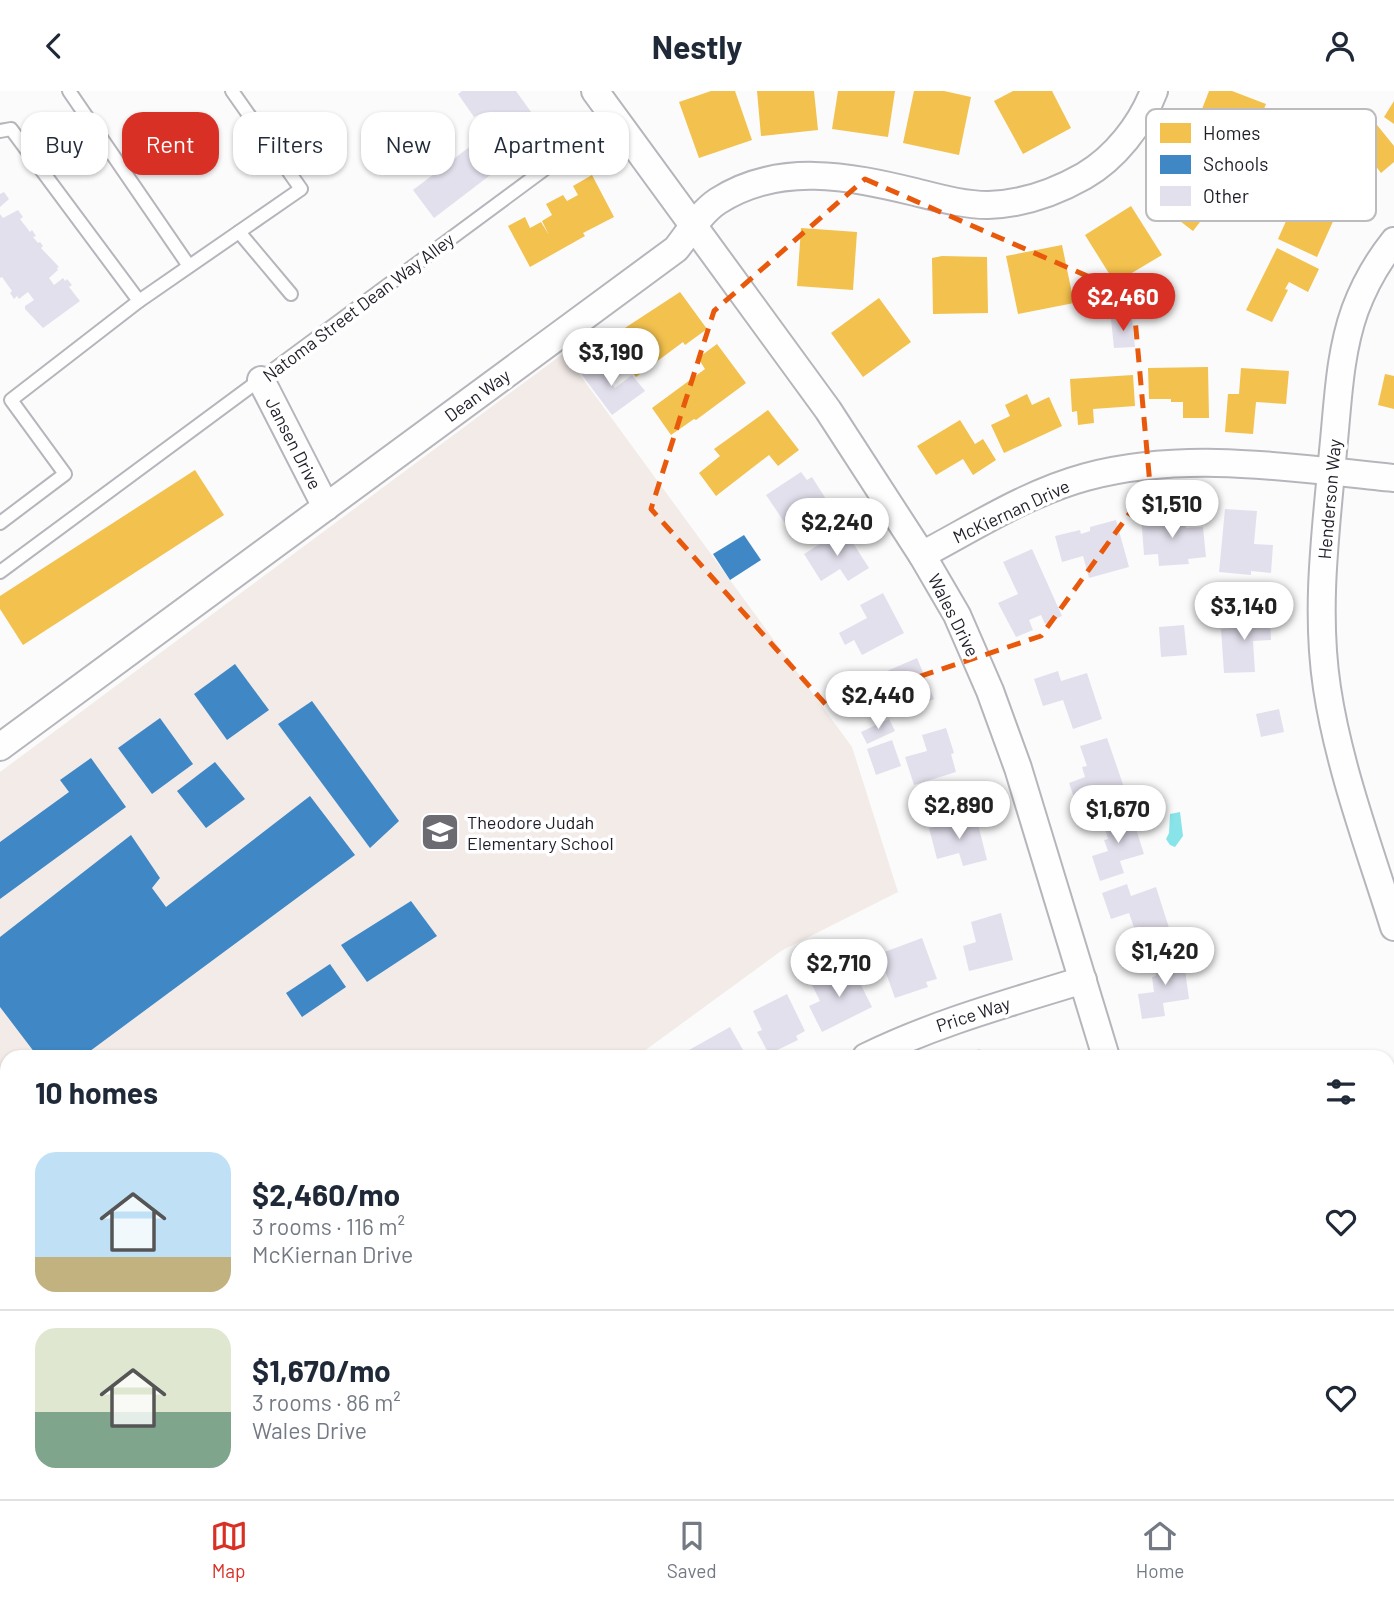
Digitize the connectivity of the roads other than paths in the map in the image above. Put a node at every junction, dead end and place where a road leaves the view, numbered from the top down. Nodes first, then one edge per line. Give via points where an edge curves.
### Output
1 (69, 91) edge
2 (233, 91) edge
3 (596, 91) edge
4 (1154, 91) edge
5 (611, 112) edge
6 (0, 131) edge
7 (629, 136) edge
8 (537, 175) edge
9 (694, 226) junction
10 (239, 232) junction
11 (1394, 241) edge
12 (188, 266) junction
13 (291, 294) dead end
14 (139, 301) junction
15 (261, 380) junction
16 (1331, 473) junction
17 (1394, 478) edge
18 (326, 506) junction
19 (0, 523) edge
20 (922, 555) junction
21 (0, 572) edge
22 (0, 747) edge
23 (1394, 927) edge
24 (1083, 980) junction
25 (881, 1050) edge
26 (1104, 1050) edge

1 - 12 lane
2 - 10 lane via 302,189
3 - 5 street, Wales Drive
4 - 9 street, Dean Way via 1133,131 1108,159 1043,196 1006,204 969,204 846,177 803,176 741,190 716,202
6 - 14 lane via 11,129
7 - 9 street, Wales Drive
8 - 15 lane, Natoma Street Dean Way Alley
9 - 18 street, Dean Way via 676,249
9 - 20 street, Wales Drive via 828,410
10 - 12 lane
10 - 13 lane
11 - 16 street, Henderson Way via 1372,275 1350,326
12 - 14 lane
14 - 19 lane via 11,400 65,474
15 - 18 street, Jansen Drive
15 - 21 lane, Natoma Street Dean Way Alley
16 - 17 street, McKiernan Drive
16 - 20 street, McKiernan Drive via 1213,462 1127,468 1044,492
16 - 23 street, Henderson Way via 1321,618 1327,689 1338,742
18 - 22 street, Dean Way
20 - 24 street, Wales Drive via 957,615 990,691
24 - 25 street, Price Way via 948,1021
24 - 26 street, Wales Drive

